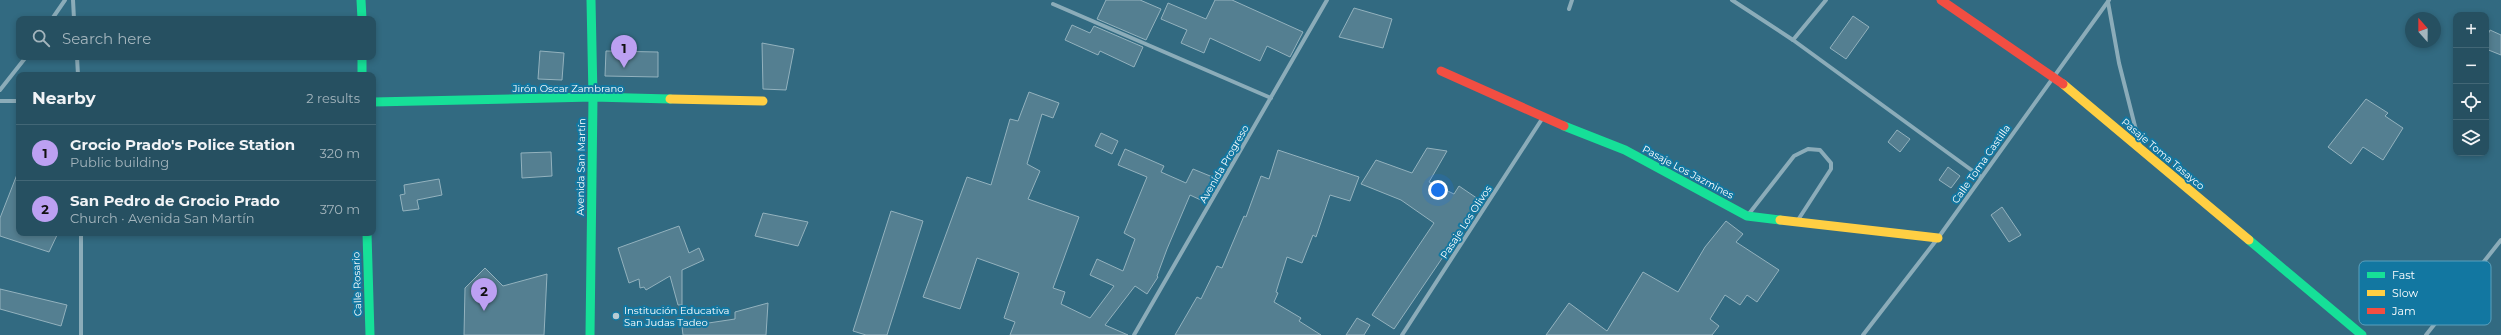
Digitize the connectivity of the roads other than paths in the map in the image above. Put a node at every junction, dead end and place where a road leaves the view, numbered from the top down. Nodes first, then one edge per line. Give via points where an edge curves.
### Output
1 (65, 0) edge
2 (73, 0) edge
3 (361, 0) edge
4 (591, 0) edge
5 (1327, 0) edge
6 (1572, 0) edge
7 (1732, 0) edge
8 (1826, 0) edge
9 (1941, 0) edge
10 (2108, 1) edge
11 (1053, 4) dead end
12 (1569, 9) dead end
13 (54, 16) edge
14 (74, 16) edge
15 (362, 16) edge
16 (1793, 40) junction
17 (24, 60) edge
18 (77, 60) edge
19 (362, 60) edge
20 (1441, 71) dead end
21 (78, 72) edge
22 (362, 72) edge
23 (2053, 76) junction
24 (0, 90) edge
25 (593, 97) junction
26 (1271, 98) junction
27 (0, 101) edge
28 (16, 101) edge
29 (763, 101) dead end
30 (376, 102) edge
31 (1543, 118) junction
32 (2142, 150) junction
33 (1981, 177) junction
34 (1747, 216) junction
35 (1797, 222) junction
36 (81, 236) edge
37 (367, 236) edge
38 (1938, 238) junction
39 (2501, 240) edge
40 (2484, 261) edge
41 (2434, 325) edge
42 (81, 335) edge
43 (370, 335) edge
44 (590, 335) edge
45 (1134, 335) edge
46 (1402, 335) edge
47 (1863, 335) edge
48 (2362, 335) edge
49 (2426, 335) edge

1 - 13 street
2 - 14 street
3 - 15 street
4 - 25 street, Avenida San Martín
5 - 26 street, Avenida Progreso
6 - 12 street
7 - 16 street
8 - 16 street
9 - 23 street, Pasaje Toma Tasayco
10 - 23 street, Calle Toma Castilla
10 - 32 street via 2119,63
11 - 26 street
16 - 33 street
17 - 24 street
18 - 21 street
19 - 22 street
20 - 31 street, Pasaje Los Jazmines
23 - 32 street, Pasaje Toma Tasayco
23 - 33 street, Calle Toma Castilla
25 - 29 street, Jirón Oscar Zambrano
25 - 30 street, Jirón Oscar Zambrano
25 - 44 street, Avenida San Martín
26 - 45 street, Avenida Progreso
27 - 28 street
31 - 34 street, Pasaje Los Jazmines via 1625,150
31 - 46 street, Pasaje Los Olivos
32 - 48 street, Pasaje Toma Tasayco
33 - 38 street, Calle Toma Castilla
34 - 35 street, Pasaje Los Jazmines
34 - 35 street via 1794,156 1808,149 1820,150 1831,162 1831,169
35 - 38 street, Pasaje Los Jazmines
36 - 42 street
37 - 43 street, Calle Rosario
38 - 47 street, Calle Toma Castilla
39 - 40 street
41 - 49 street

